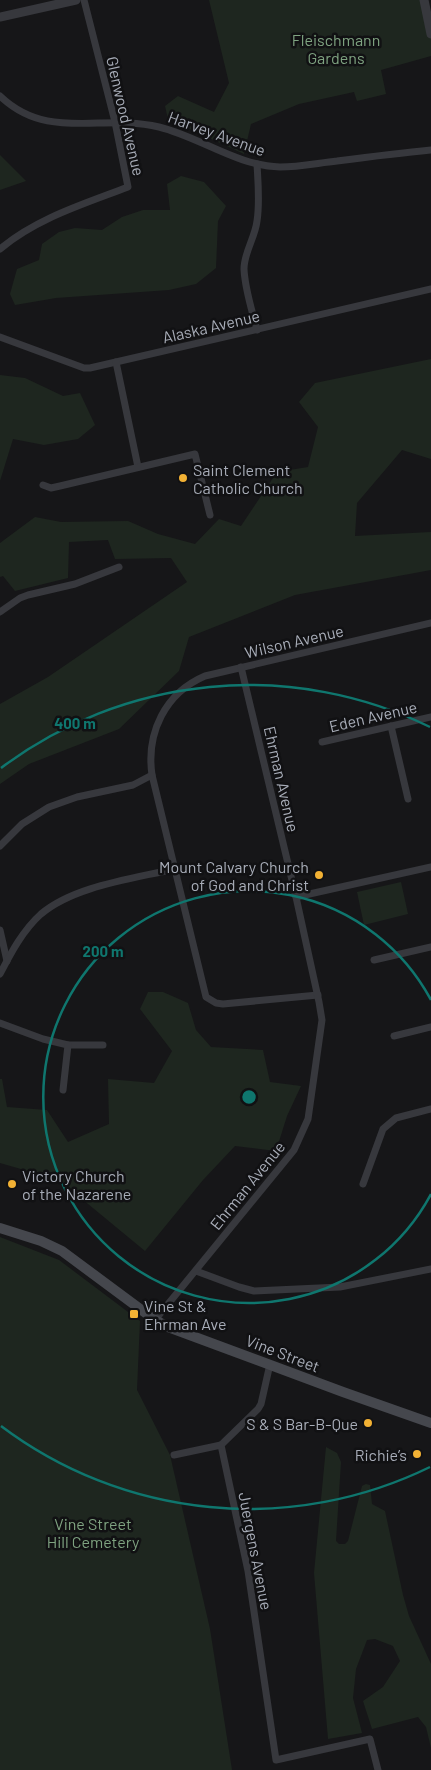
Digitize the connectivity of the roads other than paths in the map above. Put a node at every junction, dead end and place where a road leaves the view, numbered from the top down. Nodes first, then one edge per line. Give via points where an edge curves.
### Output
1 (76, 0) edge
2 (84, 0) edge
3 (424, 0) edge
4 (0, 16) edge
5 (431, 34) edge
6 (0, 96) edge
7 (115, 122) junction
8 (431, 150) edge
9 (258, 164) junction
10 (0, 249) edge
11 (431, 289) edge
12 (256, 330) junction
13 (0, 336) edge
14 (116, 362) junction
15 (138, 468) junction
16 (43, 485) dead end
17 (210, 516) dead end
18 (119, 566) dead end
19 (0, 612) edge
20 (431, 623) edge
21 (241, 667) junction
22 (431, 717) edge
23 (391, 726) junction
24 (322, 742) dead end
25 (152, 775) junction
26 (408, 799) dead end
27 (0, 846) edge
28 (431, 867) edge
29 (174, 869) junction
30 (296, 897) junction
31 (0, 930) edge
32 (431, 947) edge
33 (374, 960) dead end
34 (7, 961) junction
35 (0, 974) edge
36 (318, 995) junction
37 (0, 1024) edge
38 (431, 1027) edge
39 (394, 1036) dead end
40 (68, 1044) junction
41 (103, 1045) dead end
42 (63, 1090) dead end
43 (428, 1109) edge
44 (363, 1184) dead end
45 (0, 1228) edge
46 (431, 1269) edge
47 (196, 1271) junction
48 (155, 1320) junction
49 (270, 1364) junction
50 (431, 1423) edge
51 (221, 1445) junction
52 (174, 1455) dead end
53 (378, 1770) edge

1 - 4 street
2 - 7 street, Glenwood Avenue
3 - 5 street
6 - 7 street, Harvey Avenue via 25,113 49,122
7 - 9 street, Harvey Avenue via 160,127
7 - 10 street, Glenwood Avenue via 128,187 52,217
8 - 9 street, Harvey Avenue via 293,167
9 - 12 street via 257,223 244,269
11 - 12 street, Alaska Avenue
12 - 14 street, Alaska Avenue
13 - 14 street, Alaska Avenue via 84,368
14 - 15 street
15 - 16 street via 51,488
15 - 17 street via 196,454
18 - 19 street via 75,584 20,598
20 - 21 street, Wilson Avenue
21 - 25 street, Wilson Avenue via 199,679 171,701 159,720 152,742
21 - 30 street, Ehrman Avenue
22 - 23 street, Eden Avenue
23 - 24 street, Eden Avenue
23 - 26 street
25 - 27 street via 132,784 49,807 22,824
25 - 29 street, Wilson Avenue
28 - 30 street
29 - 34 street via 88,890 58,902 32,924
29 - 36 street, Wilson Avenue via 206,997 223,1004
30 - 36 street, Ehrman Avenue
31 - 34 street
32 - 33 street
34 - 35 street
36 - 47 street, Ehrman Avenue via 322,1020 310,1108 300,1139 287,1160
37 - 40 street
38 - 39 street
40 - 41 street
40 - 42 street
43 - 44 street via 396,1118 383,1129
45 - 48 main road, Vine Street via 62,1251
46 - 47 street via 340,1288 254,1291
47 - 48 street, Ehrman Avenue
48 - 49 main road, Vine Street
49 - 50 main road, Vine Street
49 - 51 street via 258,1409
51 - 52 street
51 - 53 street, Juergens Avenue via 248,1571 276,1760 370,1739

